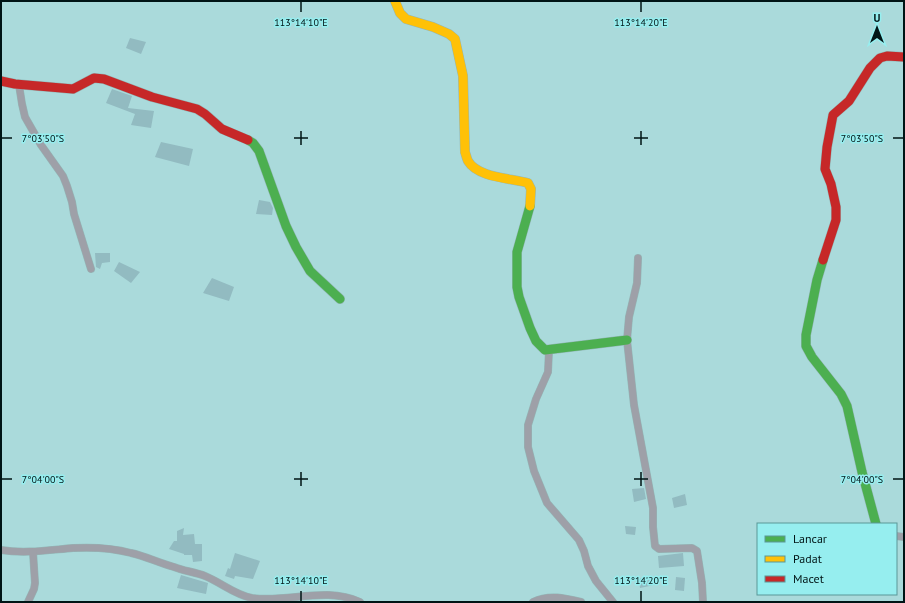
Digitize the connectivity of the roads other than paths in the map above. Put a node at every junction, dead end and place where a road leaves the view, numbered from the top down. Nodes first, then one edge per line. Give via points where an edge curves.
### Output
1 (395, 1) edge
2 (904, 57) edge
3 (1, 81) edge
4 (19, 85) junction
5 (638, 258) dead end
6 (91, 269) dead end
7 (340, 299) dead end
8 (627, 340) junction
9 (549, 350) junction
10 (876, 523) edge
11 (1, 550) edge
12 (33, 552) junction
13 (28, 602) edge
14 (360, 602) edge
15 (533, 602) edge
16 (581, 602) edge
17 (612, 602) edge
18 (703, 602) edge

1 - 9 street via 397,9 405,19 451,34 455,39 463,76 465,152 468,162 475,169 501,178 528,183 531,189 530,206 517,252 518,292 536,342 545,350
2 - 10 street via 880,58 870,68 849,101 833,115 825,169 836,207 836,220 817,280 806,335 806,346 812,357 841,394 847,406
3 - 4 street
4 - 6 street via 25,117 67,186
4 - 7 street via 73,89 96,78 108,81 202,112 226,132 241,136 254,144 296,247 310,271
5 - 8 street via 637,283 629,317
8 - 9 street
8 - 18 street via 634,405 653,508 655,546 659,549 692,548 697,551
9 - 17 street via 548,372 528,425 528,447 534,471 547,503 579,540 588,566
11 - 12 street
12 - 13 street via 35,583
12 - 14 street via 75,548 116,550 144,556 204,576 238,594 253,598 338,595
15 - 16 street via 548,597

